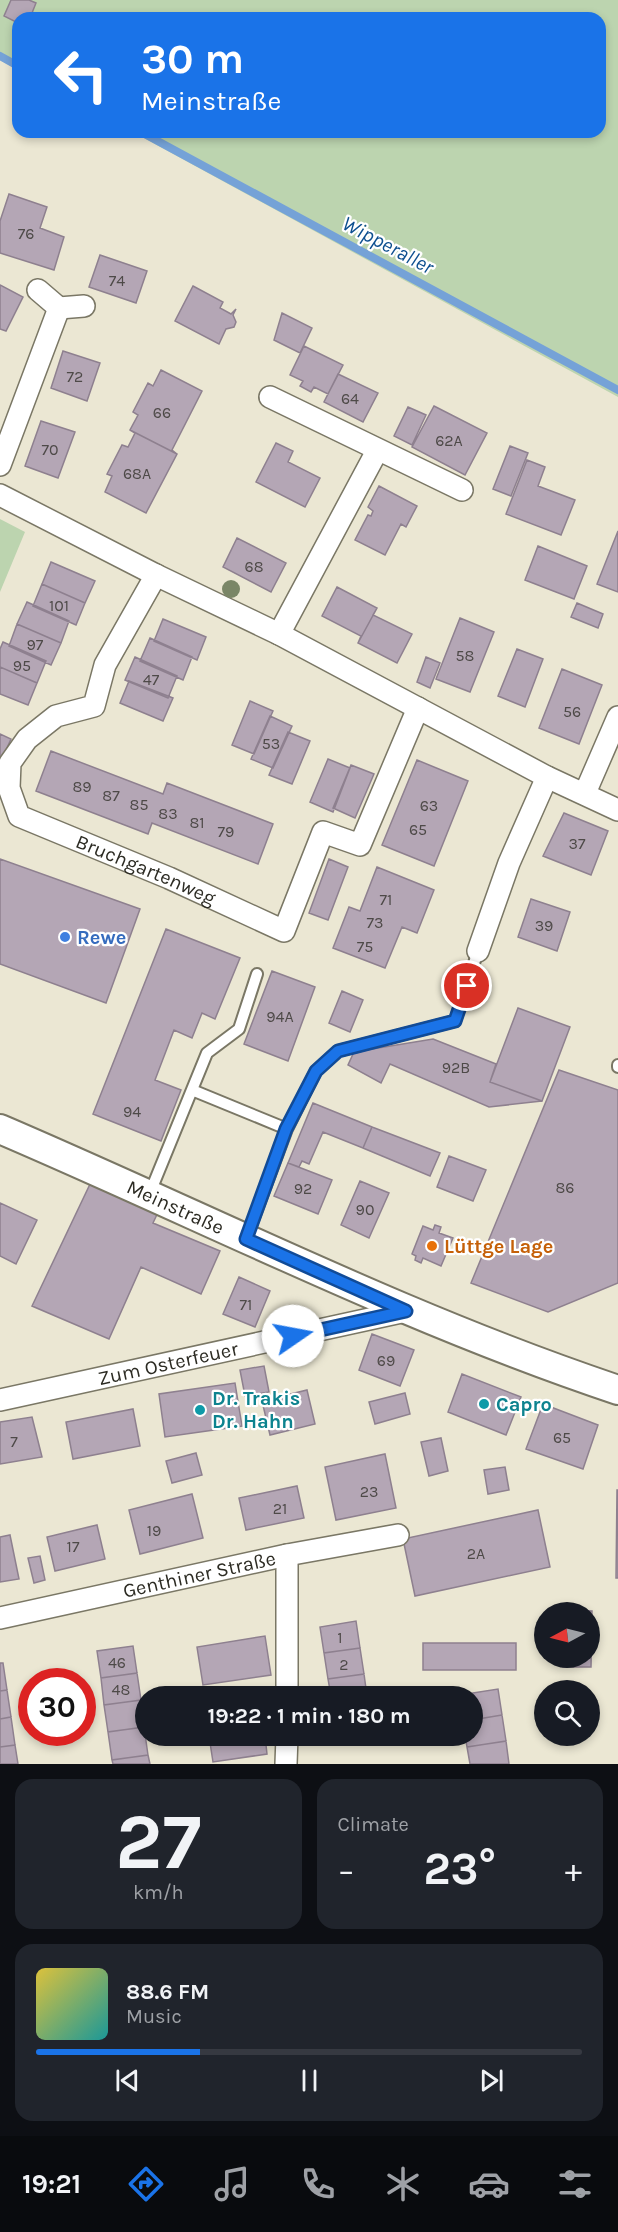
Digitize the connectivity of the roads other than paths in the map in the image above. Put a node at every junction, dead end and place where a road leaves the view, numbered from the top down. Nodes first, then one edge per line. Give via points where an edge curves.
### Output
1 (38, 290) dead end
2 (84, 306) dead end
3 (59, 308) junction
4 (270, 397) dead end
5 (377, 451) junction
6 (0, 465) edge
7 (462, 490) dead end
8 (0, 495) edge
9 (156, 575) junction
10 (279, 633) junction
11 (418, 708) junction
12 (618, 717) edge
13 (547, 777) junction
14 (585, 793) junction
15 (618, 810) edge
16 (478, 951) joint
17 (257, 974) dead end
18 (192, 1090) junction
19 (0, 1129) edge
20 (286, 1129) junction
21 (149, 1196) junction
22 (246, 1239) junction
23 (406, 1311) junction
24 (618, 1390) edge
25 (0, 1400) edge
26 (398, 1535) dead end
27 (287, 1555) junction
28 (0, 1618) edge
29 (287, 1686) edge
30 (286, 1746) edge
31 (286, 1764) edge

1 - 3 street
2 - 3 street
3 - 6 street
4 - 5 street
5 - 7 street
5 - 10 street
8 - 9 street
9 - 10 street
9 - 11 street, Bruchgartenweg via 105,665 94,706 56,716 27,739 10,763 9,788 19,816 284,931 323,832 360,845
10 - 11 street
11 - 13 street
12 - 14 street
13 - 14 street
13 - 16 street via 509,863
14 - 15 street
16 - 20 lane via 455,1021 338,1051 316,1071
17 - 18 lane via 239,1029 207,1053
18 - 20 lane
18 - 21 lane
19 - 21 street, Meinstraße
20 - 22 lane
21 - 22 street, Meinstraße
22 - 23 street, Meinstraße
23 - 24 street, Meinstraße
23 - 25 street, Zum Osterfeuer
26 - 27 street, Genthiner Straße
27 - 28 street, Genthiner Straße
27 - 29 street
30 - 31 street

